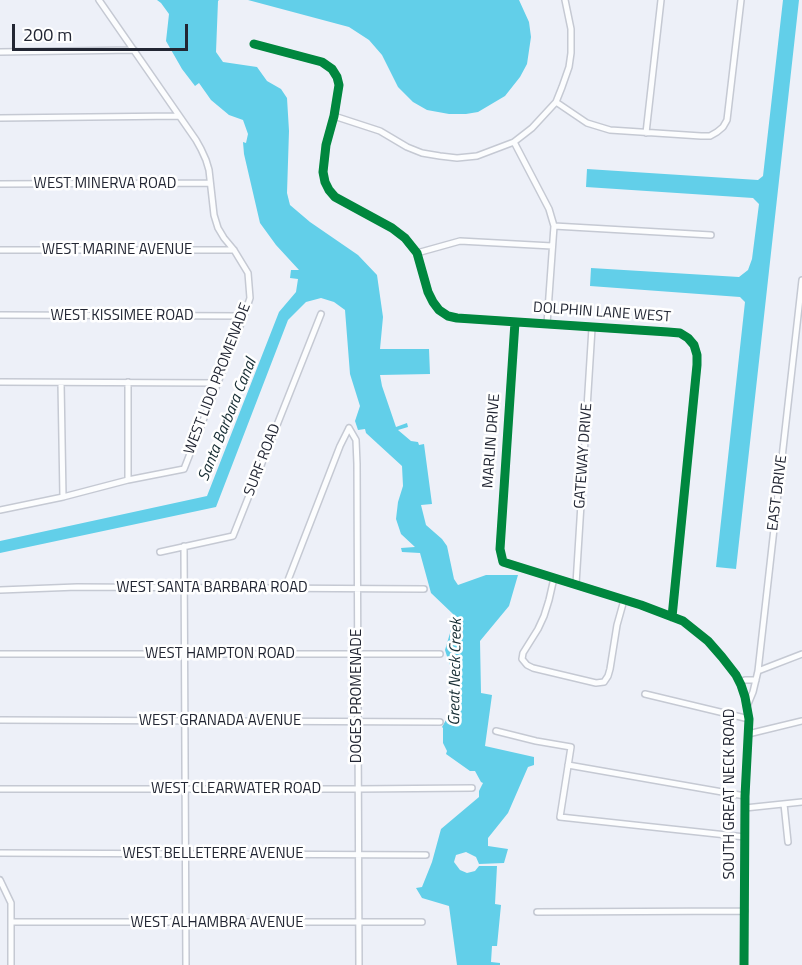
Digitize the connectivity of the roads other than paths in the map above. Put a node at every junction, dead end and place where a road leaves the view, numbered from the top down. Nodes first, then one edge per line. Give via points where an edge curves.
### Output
1 (99, 0) edge
2 (565, 0) edge
3 (661, 0) edge
4 (741, 0) edge
5 (254, 44) dead end
6 (134, 50) junction
7 (0, 52) edge
8 (556, 102) junction
9 (179, 116) junction
10 (334, 116) junction
11 (0, 118) edge
12 (646, 133) junction
13 (514, 142) junction
14 (210, 183) junction
15 (0, 184) edge
16 (554, 226) junction
17 (711, 235) dead end
18 (552, 246) junction
19 (0, 250) edge
20 (234, 250) junction
21 (417, 253) junction
22 (802, 280) edge
23 (321, 314) dead end
24 (0, 315) edge
25 (244, 316) junction
26 (515, 322) junction
27 (547, 324) junction
28 (592, 328) junction
29 (0, 382) edge
30 (128, 382) junction
31 (61, 383) junction
32 (217, 383) junction
33 (128, 480) junction
34 (63, 497) junction
35 (0, 510) edge
36 (184, 546) junction
37 (160, 552) dead end
38 (503, 562) joint
39 (554, 578) junction
40 (576, 584) junction
41 (184, 588) junction
42 (285, 588) junction
43 (357, 588) junction
44 (424, 589) dead end
45 (0, 590) edge
46 (624, 600) junction
47 (672, 616) junction
48 (0, 654) edge
49 (184, 654) junction
50 (357, 654) junction
51 (440, 654) dead end
52 (802, 654) edge
53 (758, 671) junction
54 (756, 680) junction
55 (740, 682) junction
56 (645, 694) dead end
57 (747, 705) junction
58 (749, 719) junction
59 (0, 720) edge
60 (185, 720) junction
61 (357, 721) junction
62 (802, 721) edge
63 (440, 722) dead end
64 (496, 731) dead end
65 (748, 734) junction
66 (568, 765) junction
67 (472, 788) dead end
68 (0, 789) edge
69 (186, 789) junction
70 (358, 789) junction
71 (745, 796) junction
72 (802, 802) edge
73 (784, 804) junction
74 (745, 808) junction
75 (745, 837) junction
76 (788, 842) dead end
77 (0, 853) edge
78 (186, 853) junction
79 (358, 855) junction
80 (426, 855) dead end
81 (0, 880) edge
82 (745, 910) junction
83 (537, 912) dead end
84 (11, 922) junction
85 (359, 922) junction
86 (422, 922) dead end
87 (186, 923) junction
88 (11, 965) edge
89 (186, 965) edge
90 (359, 965) edge
91 (744, 965) edge

1 - 6 street, WEST LIDO PROMENADE
2 - 8 street via 571,53
3 - 12 street
4 - 12 street via 723,127 710,136
5 - 10 street via 322,62 332,69 339,85
6 - 7 street
6 - 9 street, WEST LIDO PROMENADE
8 - 12 street via 587,123 610,130
8 - 13 street
9 - 11 street
9 - 14 street, WEST LIDO PROMENADE via 207,160
10 - 13 street via 380,131 422,153 441,156 477,156
10 - 21 street via 323,172 329,190 392,228
13 - 16 street
14 - 15 street, WEST MINERVA ROAD
14 - 20 street, WEST LIDO PROMENADE via 218,228
16 - 17 street
16 - 18 street
18 - 21 street via 474,240
18 - 27 street
19 - 20 street, WEST MARINE AVENUE
20 - 25 street, WEST LIDO PROMENADE via 248,273 250,298
21 - 26 street, DOLPHIN LANE WEST via 428,292 439,310 457,318
22 - 53 street, EAST DRIVE
23 - 36 street, SURF ROAD via 233,536
24 - 25 street, WEST KISSIMEE ROAD
25 - 32 street, WEST LIDO PROMENADE
26 - 27 street, DOLPHIN LANE WEST
26 - 38 street, MARLIN DRIVE via 500,549
27 - 28 street, DOLPHIN LANE WEST
28 - 40 street, GATEWAY DRIVE
28 - 47 street, DOLPHIN LANE WEST via 680,333 694,345 697,365
29 - 31 street
30 - 31 street
30 - 32 street
30 - 33 street
31 - 34 street
32 - 33 street, WEST LIDO PROMENADE via 184,469
33 - 34 street, WEST LIDO PROMENADE
34 - 35 street, WEST LIDO PROMENADE
36 - 37 street, SURF ROAD
36 - 41 street
38 - 39 street, SOUTH GREAT NECK ROAD
39 - 40 street, SOUTH GREAT NECK ROAD
39 - 46 street via 544,616 523,653 522,659 533,668 587,682 604,682
40 - 46 street, SOUTH GREAT NECK ROAD
41 - 42 street, WEST SANTA BARBARA ROAD
41 - 45 street, WEST SANTA BARBARA ROAD
41 - 49 street
42 - 43 street, WEST SANTA BARBARA ROAD
42 - 43 street, DOGES PROMENADE via 349,428 356,440
43 - 44 street, WEST SANTA BARBARA ROAD
43 - 50 street, DOGES PROMENADE
46 - 47 street, SOUTH GREAT NECK ROAD
47 - 55 street, SOUTH GREAT NECK ROAD via 708,641
48 - 49 street, WEST HAMPTON ROAD
49 - 50 street, WEST HAMPTON ROAD
49 - 60 street
50 - 51 street, WEST HAMPTON ROAD
50 - 61 street, DOGES PROMENADE
52 - 53 street
53 - 54 street, EAST DRIVE
54 - 55 street
54 - 57 street, EAST DRIVE
55 - 57 street, SOUTH GREAT NECK ROAD
56 - 58 street
57 - 58 street, SOUTH GREAT NECK ROAD
58 - 65 street, SOUTH GREAT NECK ROAD
59 - 60 street, WEST GRANADA AVENUE
60 - 61 street, WEST GRANADA AVENUE
60 - 69 street
61 - 63 street, WEST GRANADA AVENUE
61 - 70 street, DOGES PROMENADE
62 - 65 street
64 - 66 street via 571,747
65 - 71 street, SOUTH GREAT NECK ROAD
66 - 71 street
66 - 75 street via 560,817
67 - 70 street, WEST CLEARWATER ROAD
68 - 69 street, WEST CLEARWATER ROAD
69 - 70 street, WEST CLEARWATER ROAD
69 - 78 street
70 - 79 street, DOGES PROMENADE
71 - 74 street, SOUTH GREAT NECK ROAD
72 - 73 street
73 - 74 street
73 - 76 street
74 - 75 street, SOUTH GREAT NECK ROAD
75 - 82 street, SOUTH GREAT NECK ROAD
77 - 78 street, WEST BELLETERRE AVENUE
78 - 79 street, WEST BELLETERRE AVENUE
78 - 87 street
79 - 80 street, WEST BELLETERRE AVENUE
79 - 85 street, DOGES PROMENADE
81 - 84 street via 11,903
82 - 83 street
82 - 91 street, SOUTH GREAT NECK ROAD
84 - 87 street, WEST ALHAMBRA AVENUE
84 - 88 street
85 - 86 street, WEST ALHAMBRA AVENUE
85 - 87 street, WEST ALHAMBRA AVENUE
85 - 90 street, DOGES PROMENADE
87 - 89 street

